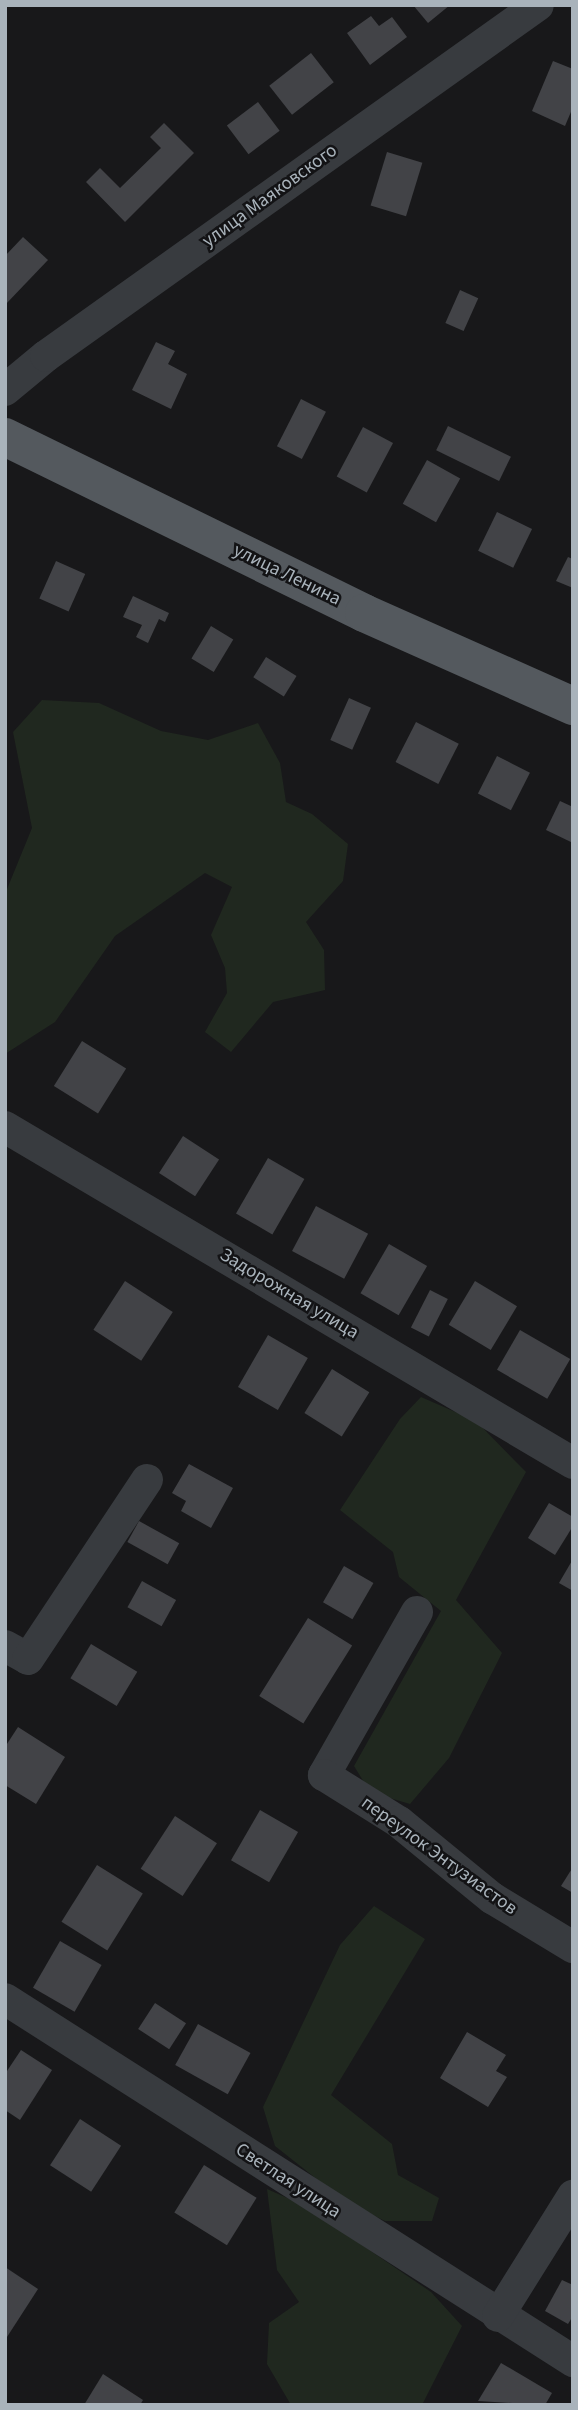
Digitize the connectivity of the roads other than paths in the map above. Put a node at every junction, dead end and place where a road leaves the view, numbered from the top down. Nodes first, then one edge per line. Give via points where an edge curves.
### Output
1 (538, 5) edge
2 (5, 390) edge
3 (5, 438) edge
4 (573, 706) edge
5 (5, 1127) edge
6 (573, 1463) edge
7 (147, 1480) dead end
8 (417, 1612) dead end
9 (17, 1652) edge
10 (573, 1947) edge
11 (5, 2000) edge
12 (573, 2196) edge
13 (498, 2316) junction
14 (573, 2361) edge

1 - 2 street, улица Маяковского via 46,356
3 - 4 main road, улица Ленина via 364,613
5 - 6 street, Задорожная улица
7 - 9 street
8 - 10 street, переулок Энтузиастов via 324,1775 399,1822 492,1898
11 - 13 street, Светлая улица
12 - 13 street
13 - 14 street, Светлая улица

